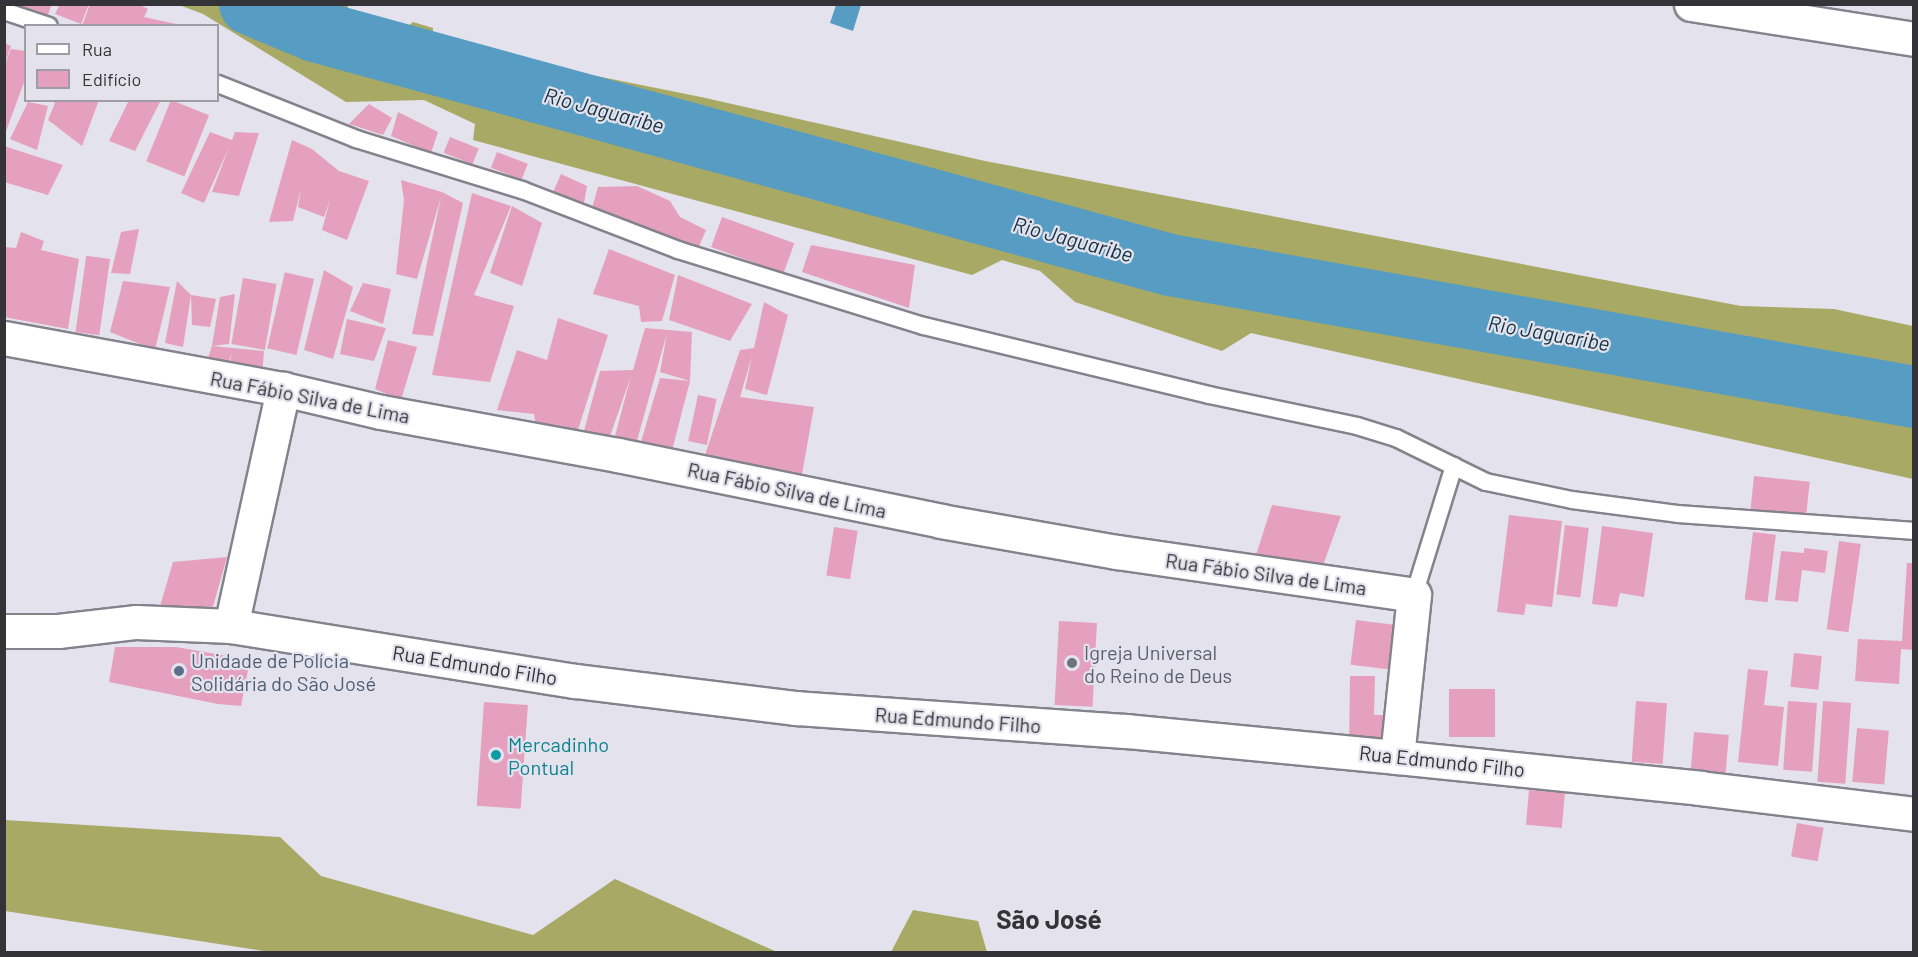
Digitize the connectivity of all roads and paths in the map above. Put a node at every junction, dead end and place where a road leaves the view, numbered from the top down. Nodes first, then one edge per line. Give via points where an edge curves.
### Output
1 (1691, 4) edge
2 (4, 11) edge
3 (43, 24) edge
4 (1914, 39) edge
5 (219, 84) edge
6 (4, 338) edge
7 (283, 389) junction
8 (1454, 466) junction
9 (1914, 531) edge
10 (1414, 595) junction
11 (231, 626) junction
12 (4, 631) edge
13 (1397, 757) junction
14 (1914, 814) edge

1 - 4 street
2 - 3 lane
5 - 8 lane via 356,139 522,190 678,250 901,319 1209,395 1357,426 1396,438
6 - 7 street, Rua Fábio Silva de Lima
7 - 10 street, Rua Fábio Silva de Lima via 381,412 618,454 941,521 1116,552
7 - 11 street
8 - 9 lane via 1486,482 1572,500 1679,514
8 - 10 lane
10 - 13 street
11 - 12 street, Rua Edmundo Filho via 136,622 58,631
11 - 13 street, Rua Edmundo Filho via 575,681 796,708 1126,731
13 - 14 street, Rua Edmundo Filho

